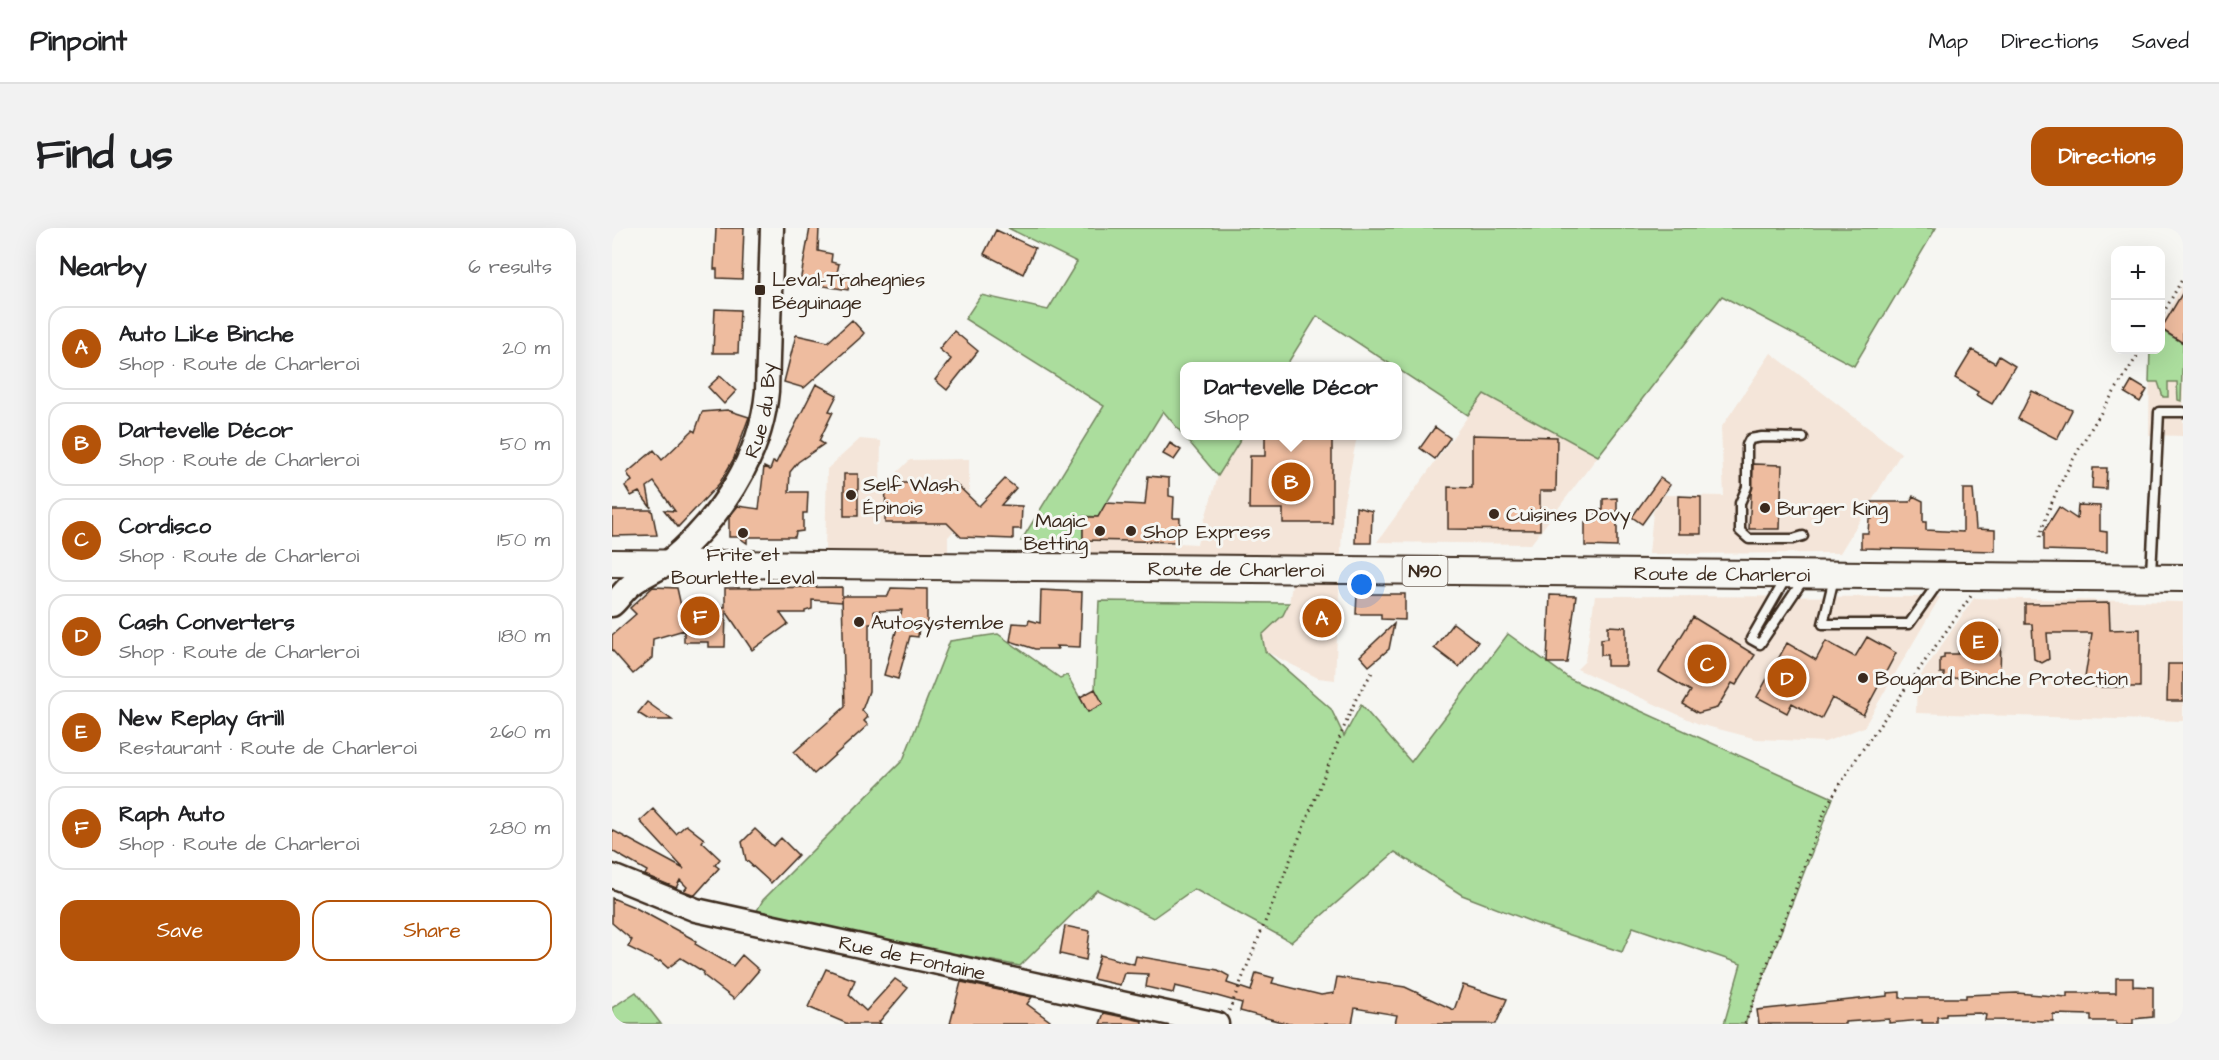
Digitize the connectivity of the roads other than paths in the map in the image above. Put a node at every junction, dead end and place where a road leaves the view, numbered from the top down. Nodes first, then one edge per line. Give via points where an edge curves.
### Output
1 (772, 228) edge
2 (2183, 412) edge
3 (1803, 438) dead end
4 (1803, 536) dead end
5 (612, 563) edge
6 (666, 563) junction
7 (1797, 575) junction
8 (1835, 575) junction
9 (1944, 575) junction
10 (2150, 578) junction
11 (2183, 578) edge
12 (612, 605) edge
13 (612, 876) edge
14 (1222, 1020) edge

1 - 6 street, Rue du By via 765,414 756,446 734,487 699,531
2 - 10 lane via 2159,412
3 - 4 lane via 1750,440 1747,487 1740,503 1740,531 1749,539
5 - 6 main road, Route de Charleroi / N90
6 - 7 main road, Route de Charleroi / N90
6 - 12 street, Rue du By via 629,586
7 - 7 lane via 1751,639 1760,644
7 - 8 main road, Route de Charleroi / N90
8 - 9 main road, Route de Charleroi / N90
8 - 9 lane via 1823,624 1910,624
9 - 10 main road, Route de Charleroi / N90
10 - 11 main road, Route de Charleroi / N90
13 - 14 street, Rue de Fontaine via 696,910

